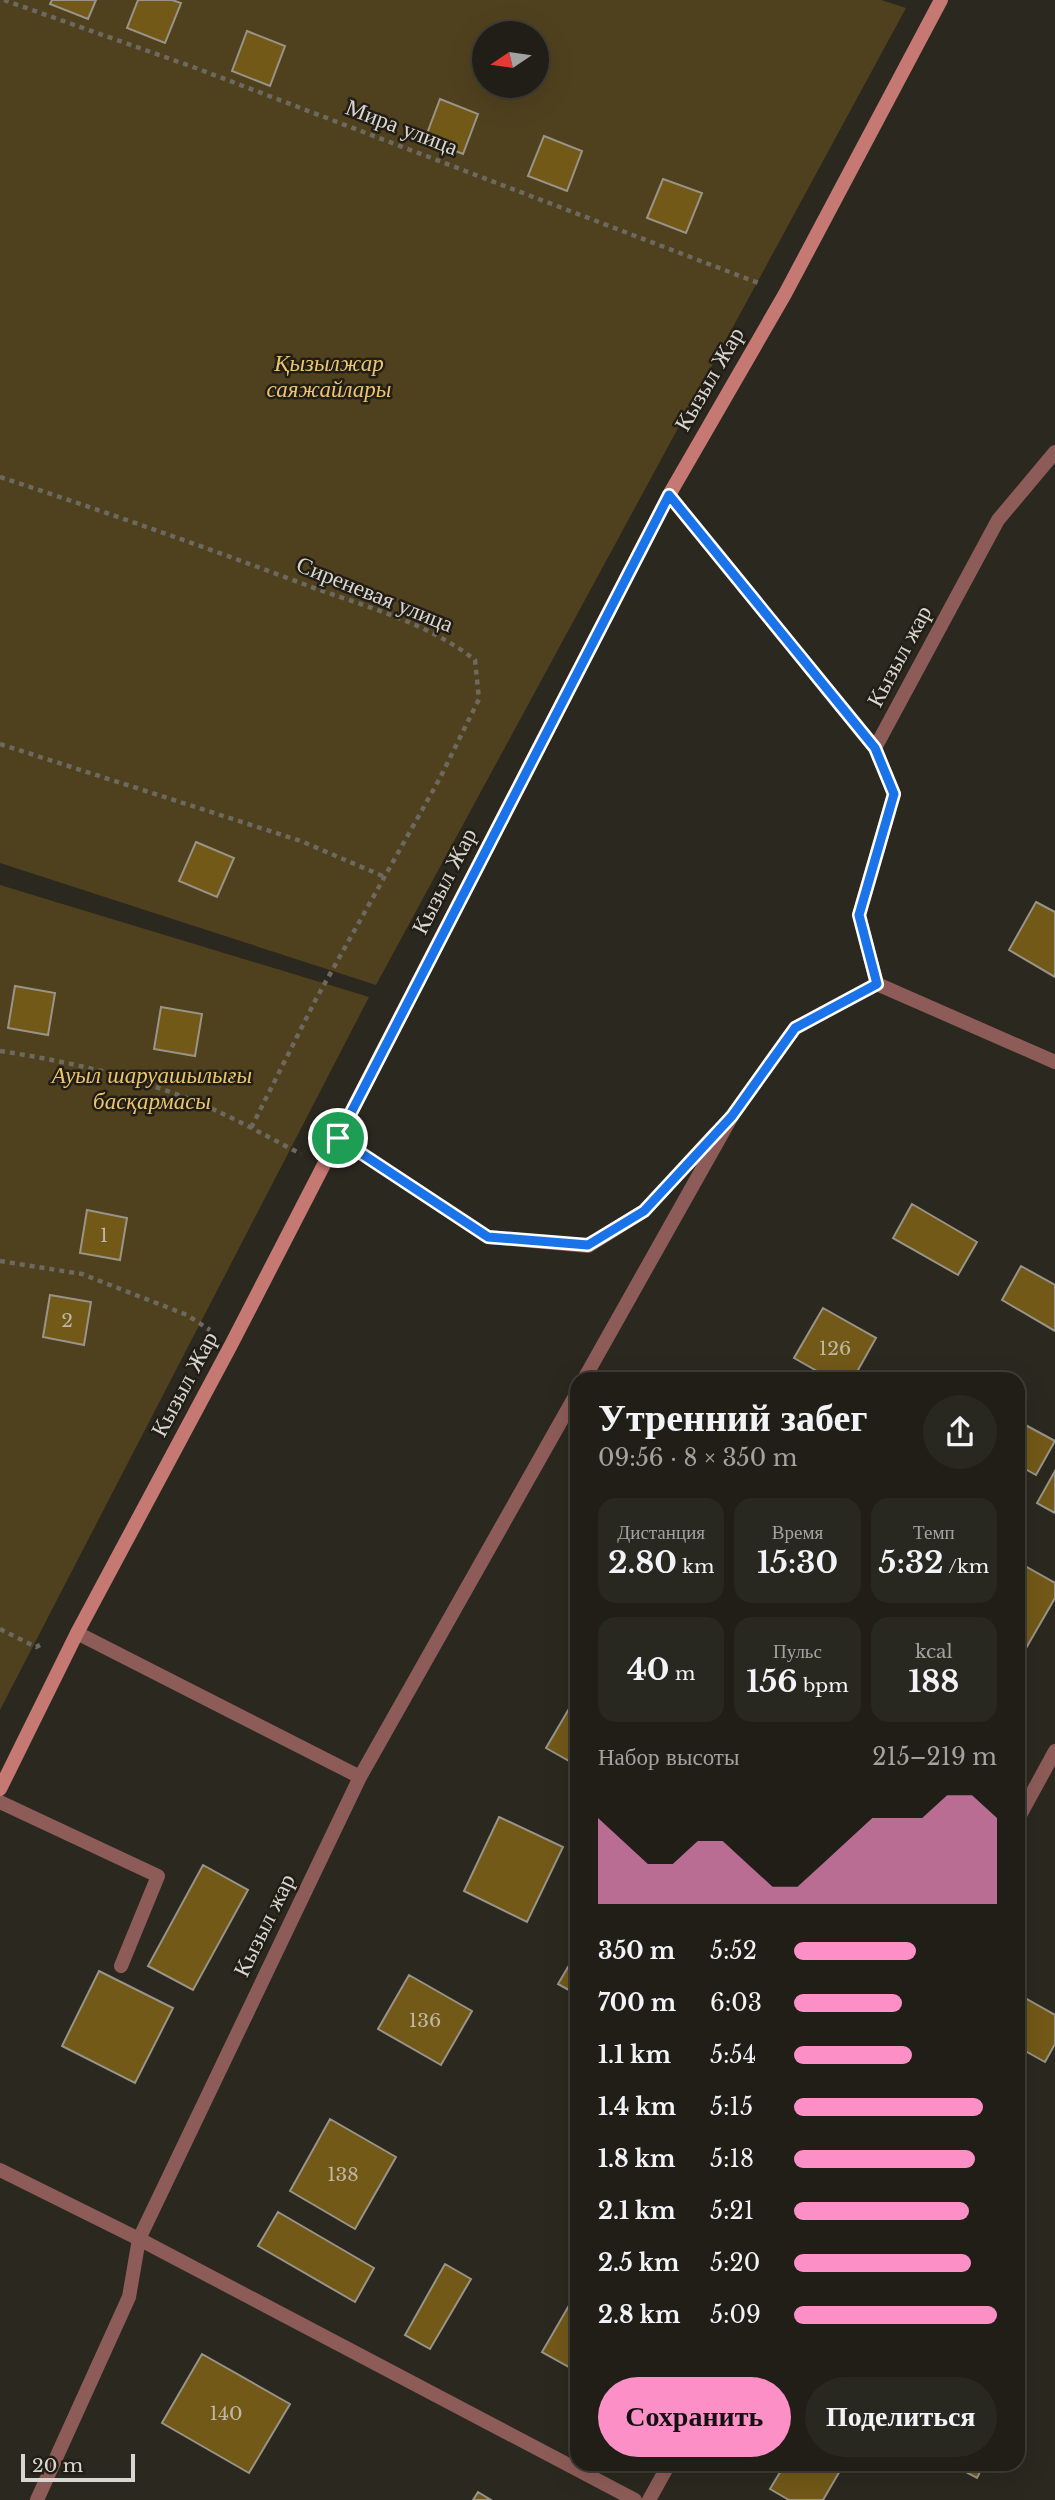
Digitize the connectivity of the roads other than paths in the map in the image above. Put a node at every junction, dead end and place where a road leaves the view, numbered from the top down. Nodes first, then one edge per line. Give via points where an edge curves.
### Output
1 (941, 0) edge
2 (1055, 453) edge
3 (669, 495) junction
4 (875, 748) junction
5 (877, 984) junction
6 (1055, 1062) edge
7 (732, 1116) junction
8 (338, 1138) junction
9 (588, 1372) edge
10 (570, 1405) edge
11 (78, 1633) junction
12 (1055, 1751) edge
13 (360, 1777) junction
14 (0, 1789) edge
15 (0, 1802) edge
16 (1025, 1806) edge
17 (121, 1966) dead end
18 (0, 2170) edge
19 (139, 2239) junction
20 (570, 2466) edge
21 (580, 2471) edge
22 (665, 2471) edge
23 (37, 2500) edge
24 (635, 2500) edge
25 (649, 2500) edge

1 - 3 main road, Кызыл Жар via 785,294
2 - 4 street, Кызыл жар via 998,520
3 - 4 street
3 - 8 main road, Кызыл Жар
4 - 5 street via 894,794 859,915
5 - 6 street
5 - 7 street via 795,1028
7 - 8 street via 644,1211 588,1245 488,1237
7 - 9 street
8 - 11 main road, Кызыл Жар
10 - 13 street, Кызыл жар
11 - 13 street
11 - 14 main road, Кызыл Жар
12 - 16 street
13 - 19 street, Кызыл жар
15 - 17 street via 158,1876
18 - 19 street
19 - 20 street
19 - 23 street, Кызыл жар via 129,2297
21 - 24 street
22 - 25 street

